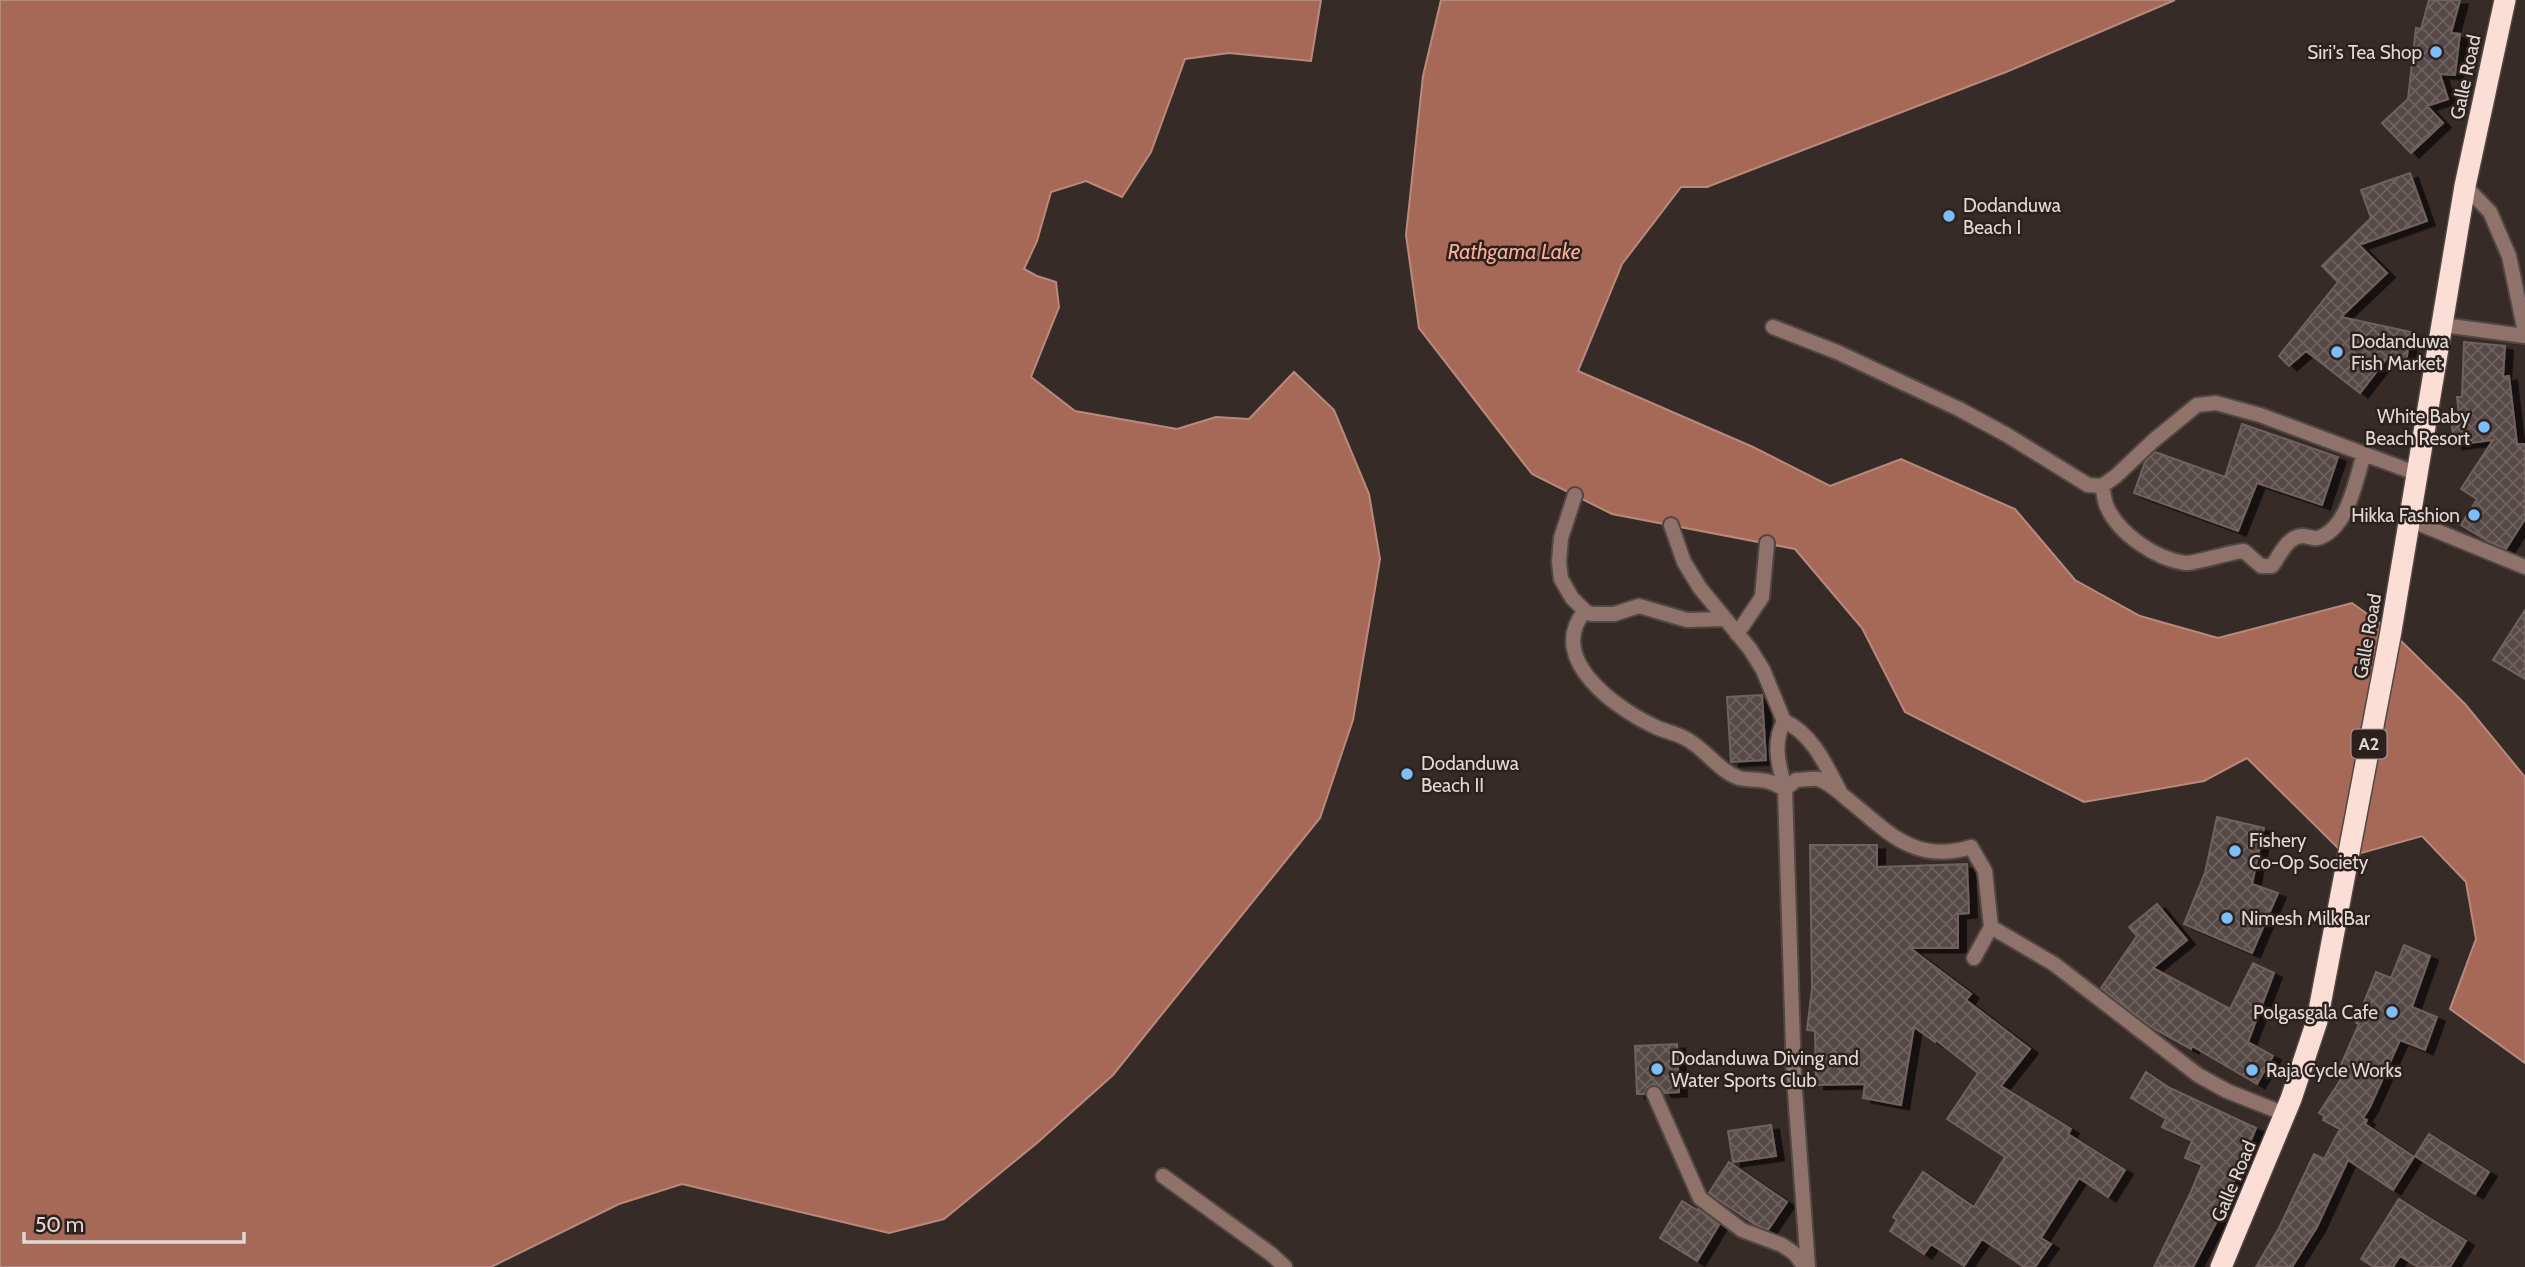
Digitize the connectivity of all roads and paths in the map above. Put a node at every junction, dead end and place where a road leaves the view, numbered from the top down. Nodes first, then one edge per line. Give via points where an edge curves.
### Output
1 (2505, 0) edge
2 (2465, 186) junction
3 (2443, 326) junction
4 (1773, 327) dead end
5 (2525, 334) edge
6 (2364, 454) junction
7 (2418, 474) junction
8 (2102, 486) junction
9 (1575, 495) dead end
10 (2410, 520) junction
11 (1671, 525) dead end
12 (1766, 543) dead end
13 (2525, 567) edge
14 (1584, 611) junction
15 (1724, 620) junction
16 (1737, 634) junction
17 (1784, 721) junction
18 (1785, 789) junction
19 (1841, 793) junction
20 (1991, 927) junction
21 (1974, 958) dead end
22 (1654, 1094) dead end
23 (2285, 1114) junction
24 (1163, 1176) dead end
25 (1285, 1267) edge
26 (1806, 1267) edge
27 (2221, 1267) edge

1 - 2 highway, Galle Road / A2
2 - 3 highway, Galle Road / A2
2 - 5 street via 2490,212 2509,256
3 - 5 street
3 - 7 highway, Galle Road / A2
4 - 8 street via 1959,409 2088,485
6 - 7 street
6 - 8 street via 2260,415 2216,403 2197,405
6 - 8 street via 2348,506 2332,530 2317,538 2290,540 2272,566 2262,566 2244,551 2187,564 2144,549 2118,524 2107,507
7 - 10 highway, Galle Road / A2
9 - 14 street via 1561,538 1559,562 1561,579
10 - 13 street
10 - 23 highway, Galle Road / A2 via 2317,1021
11 - 15 street via 1684,562
12 - 16 street via 1762,597
14 - 15 street via 1614,614 1639,606 1687,620
14 - 18 street via 1578,618 1573,654 1602,691 1649,723 1704,749 1739,778 1767,781
15 - 16 street
16 - 17 street via 1763,670
17 - 18 street via 1776,757
17 - 19 street via 1809,740
18 - 19 street via 1796,780 1818,779
18 - 26 street via 1794,1078
19 - 20 street via 1887,833 1911,847 1934,852 1971,847 1985,871
20 - 21 street
20 - 23 street via 2054,964 2198,1075
22 - 26 street via 1700,1198 1742,1230 1794,1252
23 - 27 highway, Galle Road / A2
24 - 25 street

